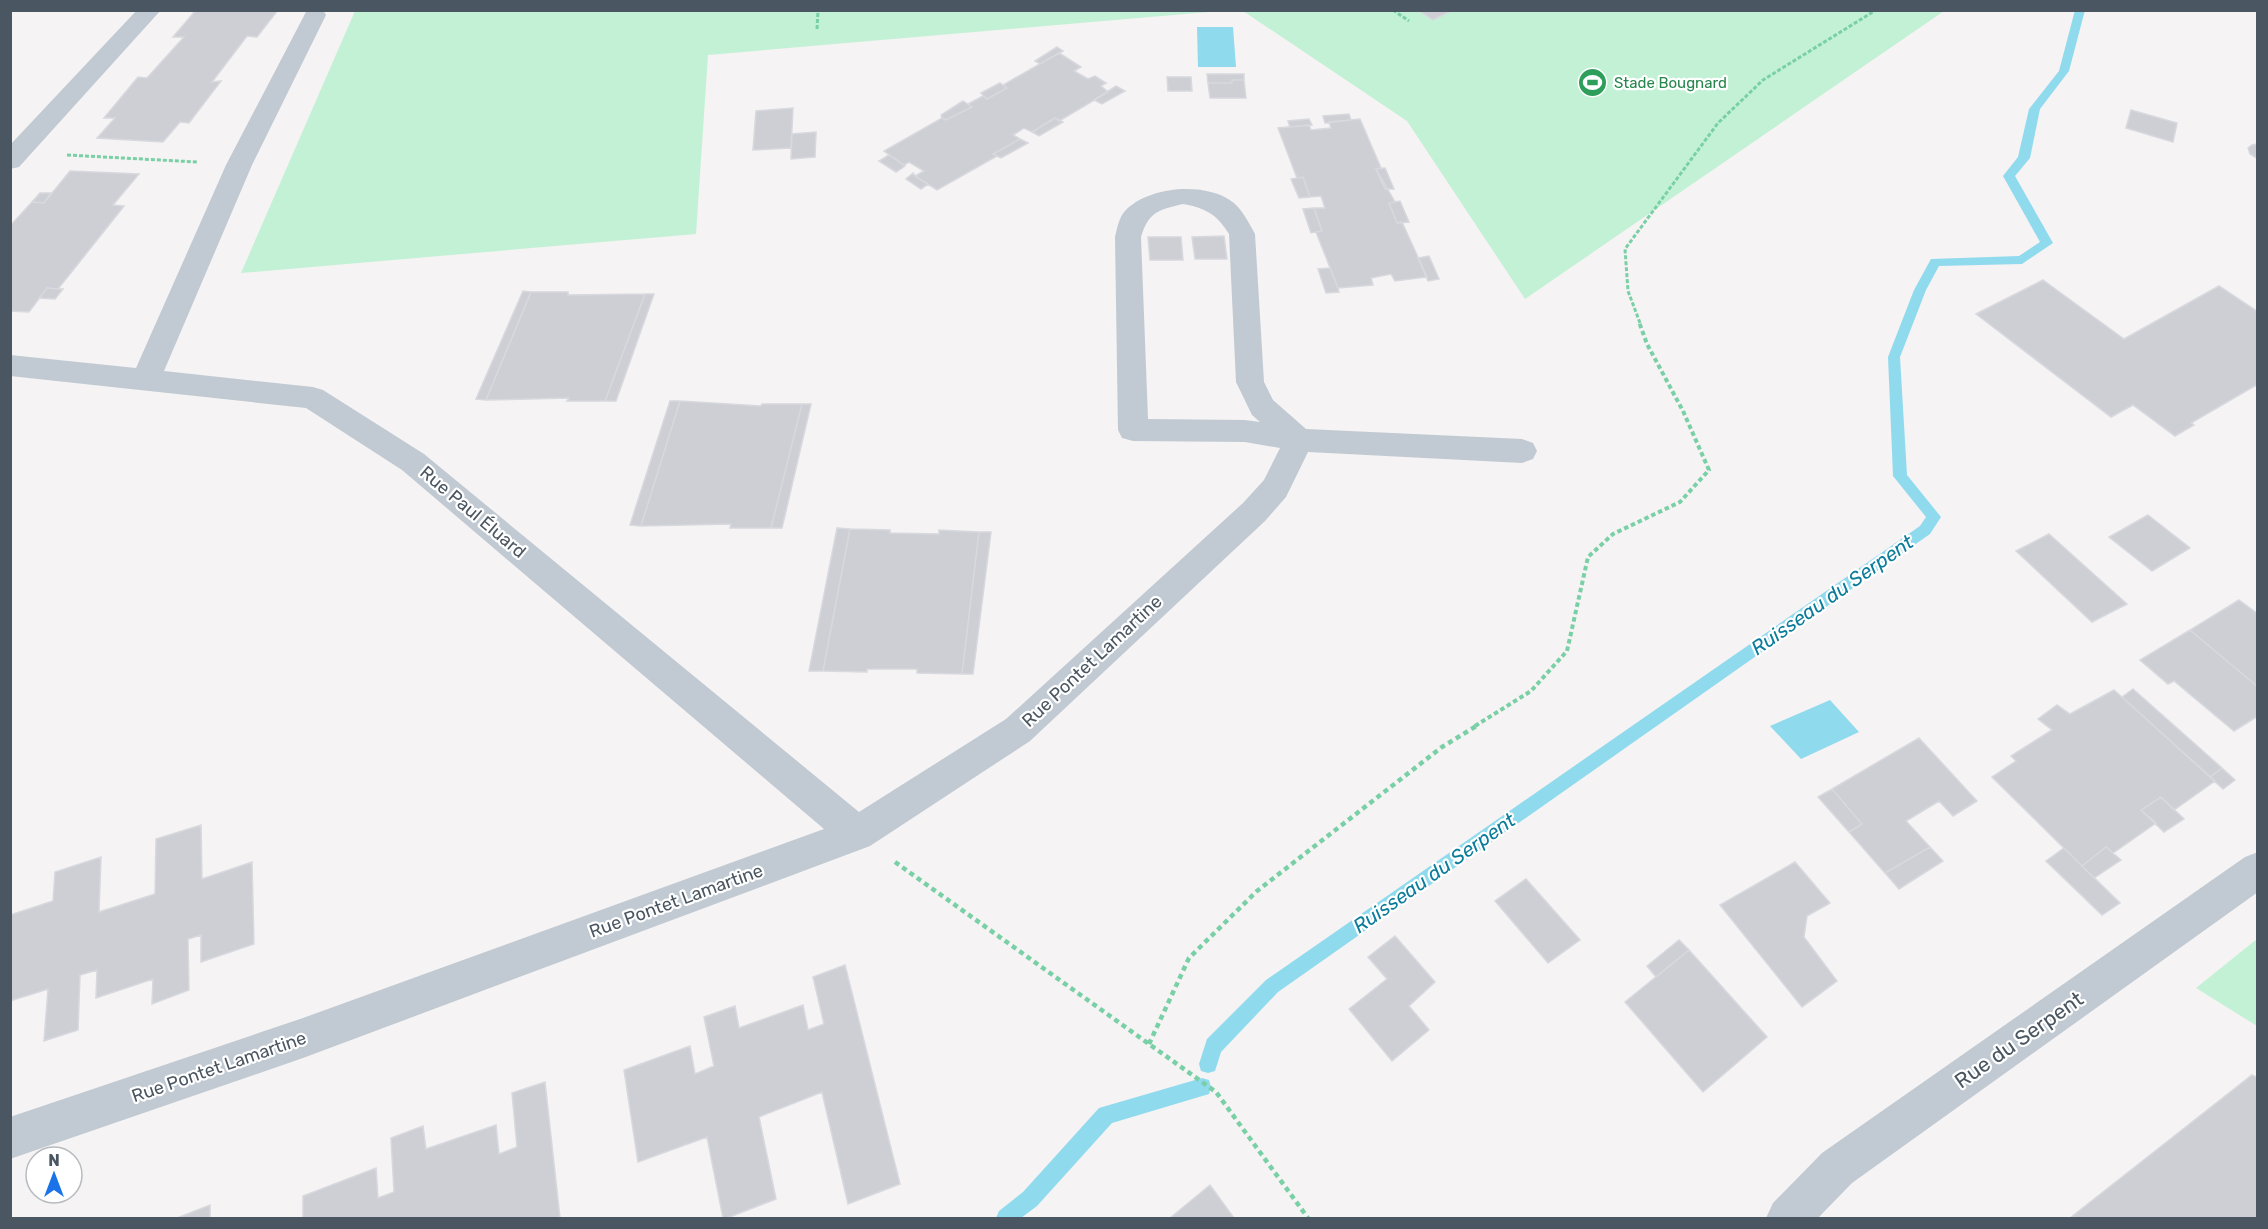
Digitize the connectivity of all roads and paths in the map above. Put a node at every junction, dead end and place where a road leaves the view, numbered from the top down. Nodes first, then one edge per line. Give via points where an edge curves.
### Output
1 (150, 10) edge
2 (818, 10) edge
3 (1393, 10) edge
4 (1876, 10) edge
5 (315, 15) dead end
6 (1409, 21) dead end
7 (817, 29) dead end
8 (14, 156) edge
9 (239, 165) junction
10 (10, 365) edge
11 (145, 381) junction
12 (1299, 440) junction
13 (1522, 451) dead end
14 (857, 834) junction
15 (2258, 870) edge
16 (1149, 1044) junction
17 (10, 1138) edge
18 (1308, 1218) edge
19 (1788, 1218) edge

1 - 8 street
2 - 7 path
3 - 6 path
4 - 16 path via 1763,80 1718,123 1625,249 1628,291 1647,344 1709,470 1680,502 1613,534 1588,557 1567,651 1531,691 1442,747 1330,833 1257,891 1189,958
5 - 9 street
8 - 9 path
9 - 11 street
10 - 11 street, Rue Paul Éluard
11 - 14 street, Rue Paul Éluard via 313,399 413,462
12 - 12 street via 1262,407 1250,382 1242,234 1231,213 1213,202 1183,196 1153,203 1134,217 1128,237 1133,430 1245,432
12 - 13 street
12 - 14 street, Rue Pontet Lamartine via 1275,488 1254,512 1018,730
14 - 16 path
14 - 17 street, Rue Pontet Lamartine via 303,1038
15 - 19 street, Rue du Serpent via 1837,1168
16 - 18 path via 1216,1092

